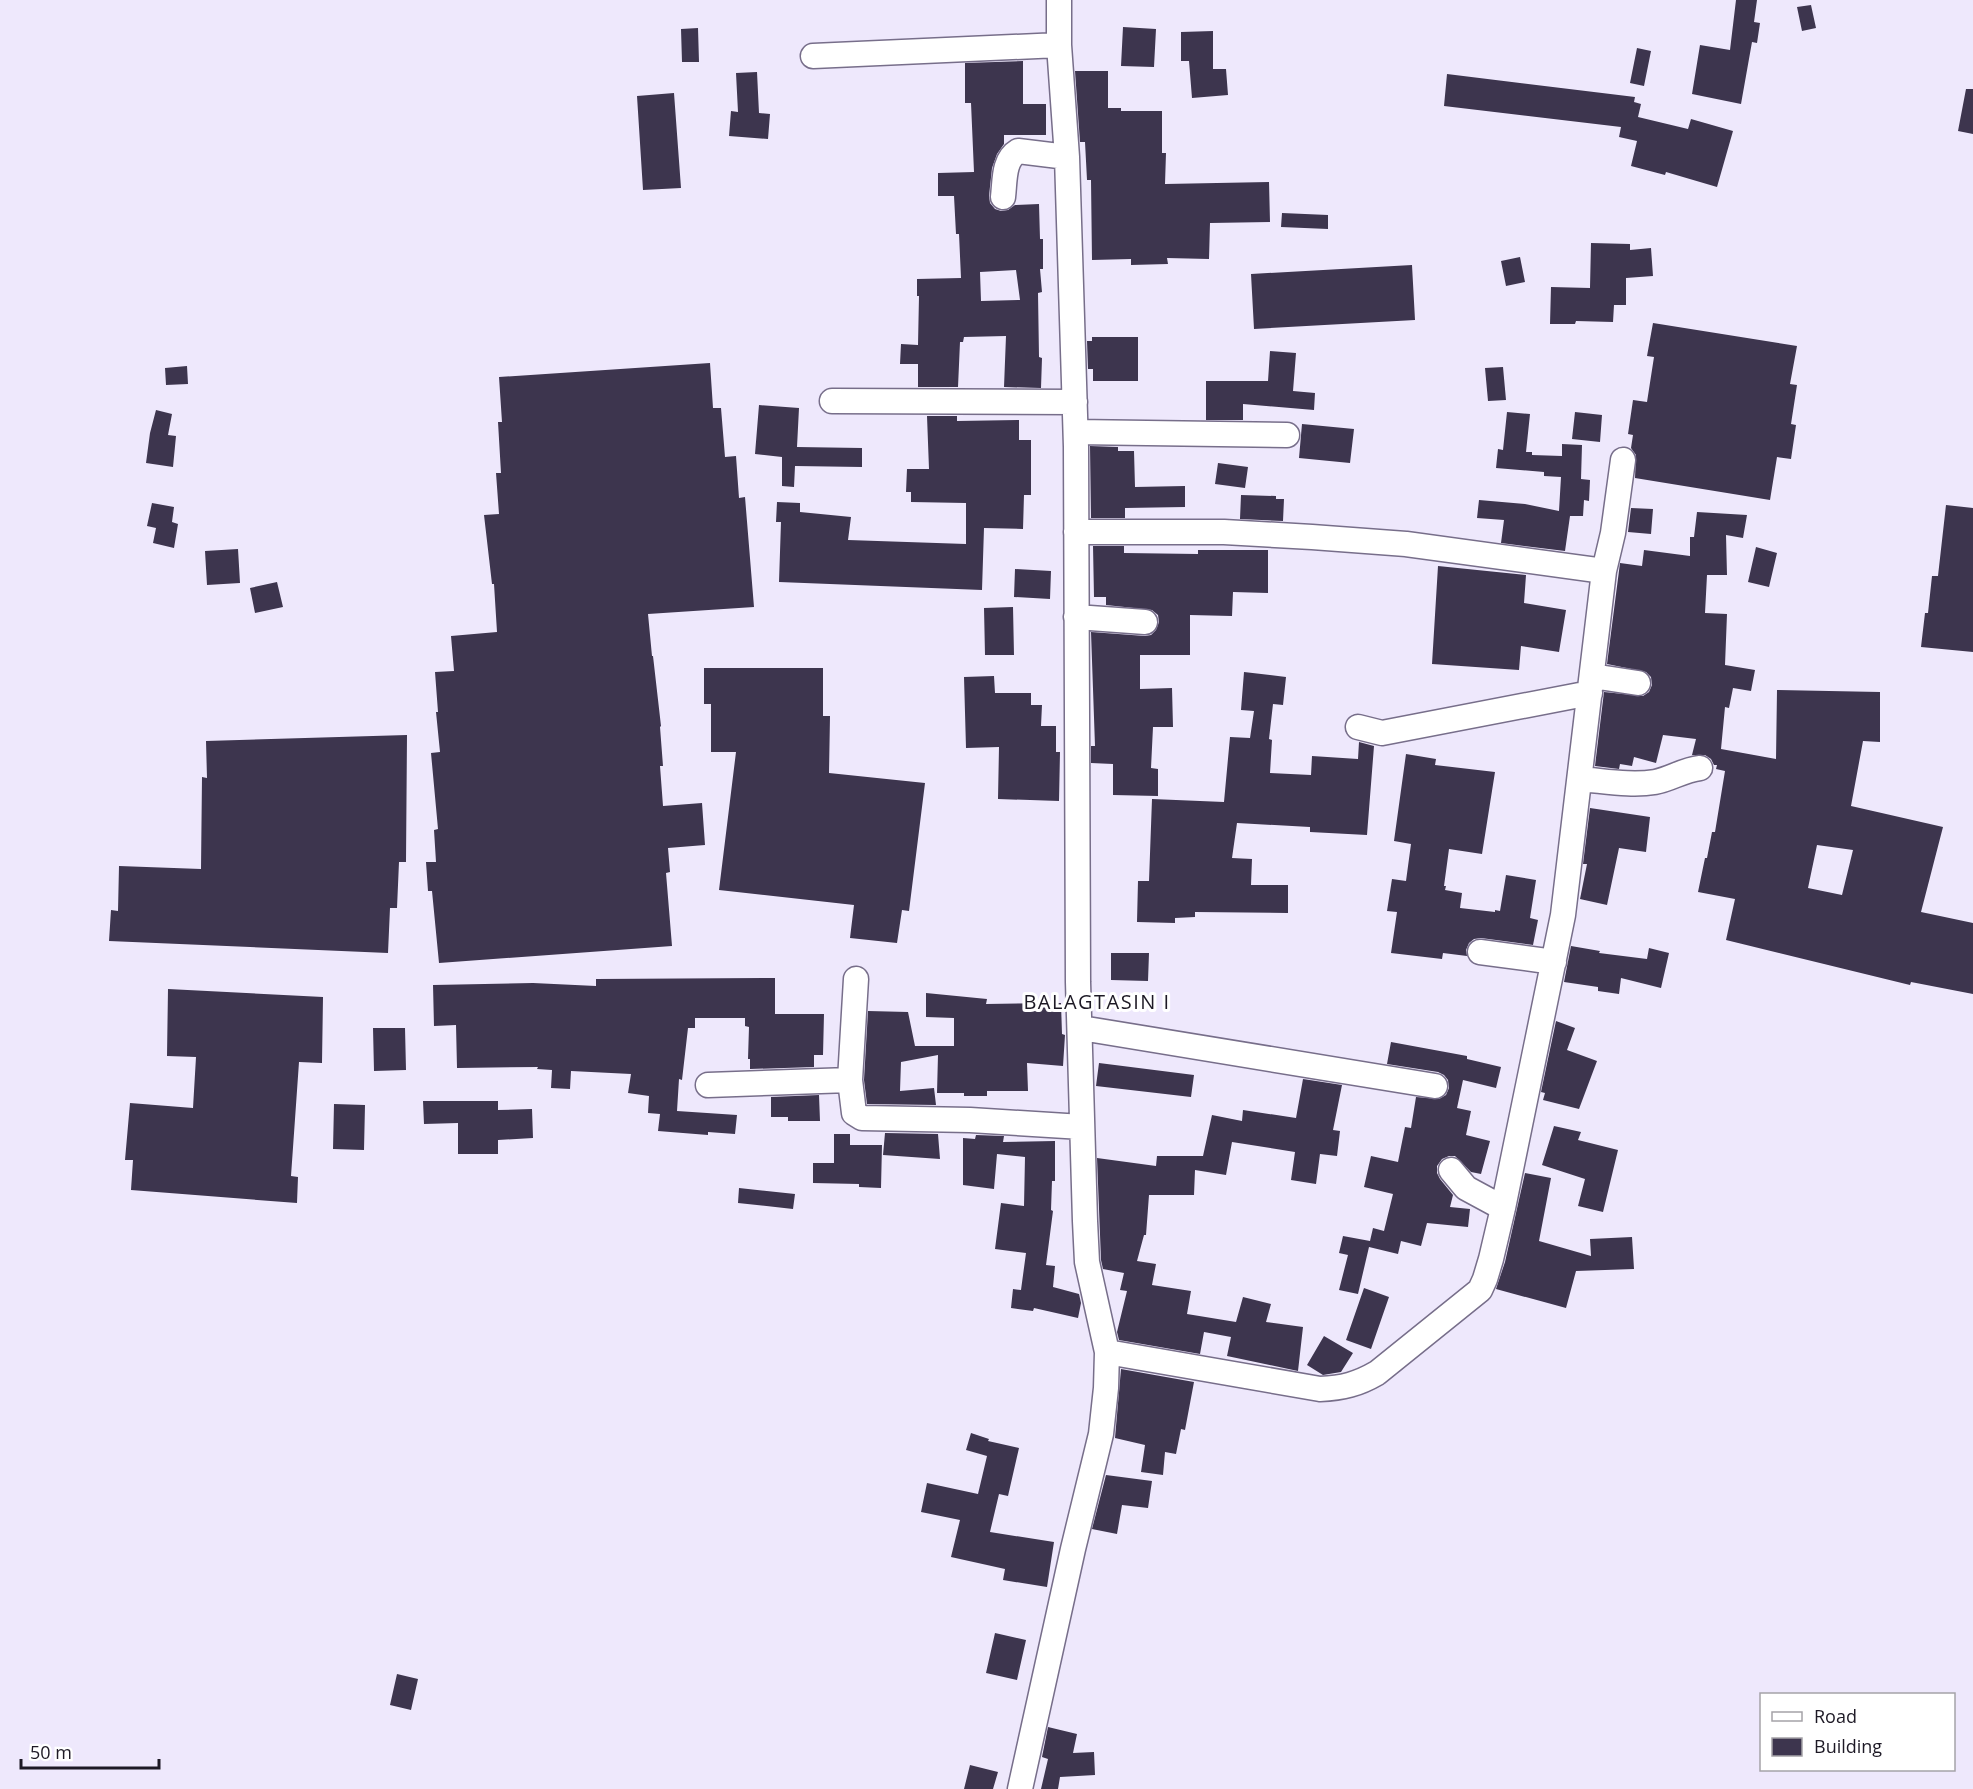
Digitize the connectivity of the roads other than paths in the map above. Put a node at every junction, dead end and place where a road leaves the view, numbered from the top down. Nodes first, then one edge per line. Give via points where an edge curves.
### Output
1 (1059, 0) edge
2 (1059, 45) junction
3 (813, 56) dead end
4 (1067, 157) junction
5 (1004, 197) dead end
6 (832, 401) dead end
7 (1075, 402) junction
8 (1076, 432) junction
9 (1287, 435) dead end
10 (1623, 460) dead end
11 (1076, 532) junction
12 (1604, 571) junction
13 (1076, 617) junction
14 (1145, 622) dead end
15 (1638, 683) dead end
16 (1591, 685) junction
17 (1358, 727) dead end
18 (1700, 768) dead end
19 (1580, 779) junction
20 (1480, 952) dead end
21 (1554, 962) junction
22 (856, 979) dead end
23 (1081, 1028) junction
24 (850, 1080) junction
25 (708, 1085) dead end
26 (1435, 1086) dead end
27 (1082, 1127) junction
28 (1451, 1170) dead end
29 (1503, 1208) junction
30 (1107, 1352) junction
31 (1020, 1789) edge

1 - 2 street
2 - 3 street
2 - 4 street
4 - 5 street via 1018,151 1013,154 1008,160
4 - 7 street
6 - 7 street
7 - 8 street
8 - 9 street
8 - 11 street
10 - 12 street
11 - 12 street via 1224,532 1312,537 1406,544
11 - 13 street
12 - 16 street
13 - 14 street
13 - 23 street
15 - 16 street
16 - 17 street via 1382,733
16 - 19 street
18 - 19 street via 1642,783
19 - 21 street
20 - 21 street
21 - 29 street
22 - 24 street
23 - 26 street
23 - 27 street
24 - 25 street
24 - 27 street via 854,1113 862,1118
27 - 30 street via 1087,1262
28 - 29 street via 1466,1188
29 - 30 street via 1480,1290 1359,1384 1320,1389
30 - 31 street via 1101,1434

